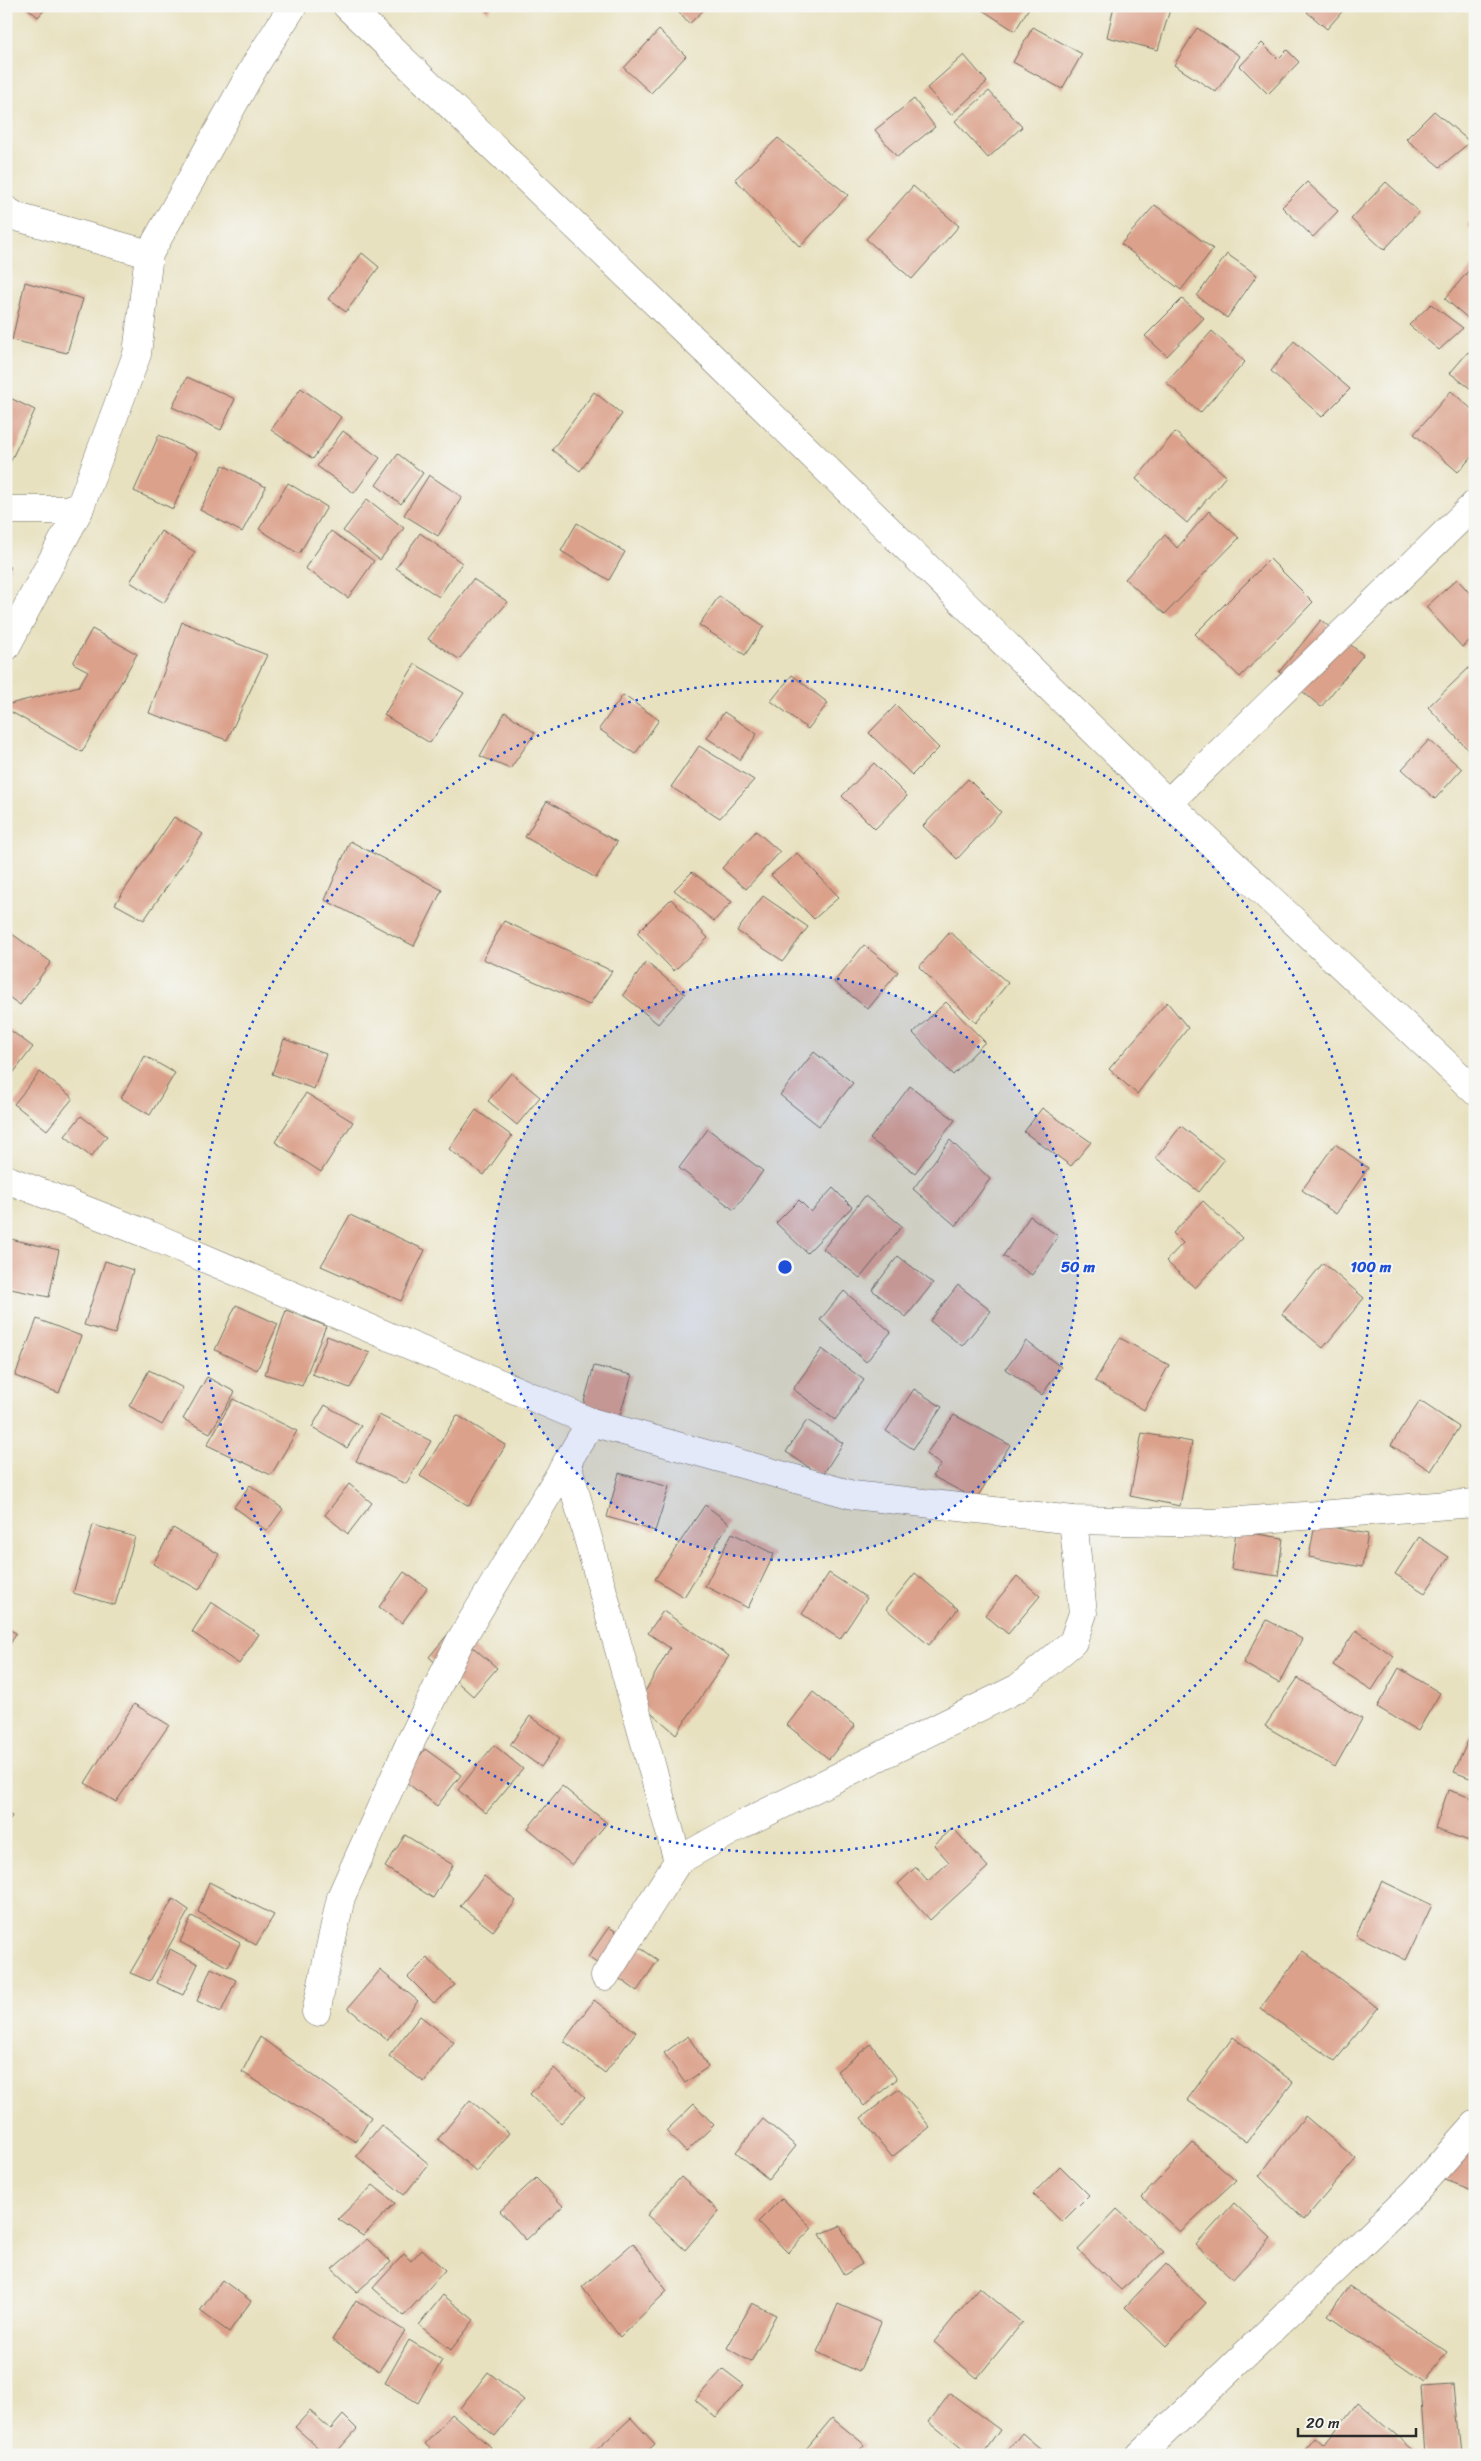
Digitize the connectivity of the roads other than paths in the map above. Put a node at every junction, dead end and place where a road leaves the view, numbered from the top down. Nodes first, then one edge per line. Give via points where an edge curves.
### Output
1 (293, 6) edge
2 (347, 6) edge
3 (6, 210) edge
4 (149, 254) junction
5 (1475, 504) edge
6 (6, 510) edge
7 (79, 510) junction
8 (6, 647) edge
9 (1168, 803) junction
10 (1475, 1091) edge
11 (6, 1179) edge
12 (591, 1422) junction
13 (567, 1464) junction
14 (1475, 1503) edge
15 (1073, 1520) junction
16 (678, 1861) junction
17 (605, 1976) dead end
18 (316, 2012) dead end
19 (1475, 2125) edge
20 (1140, 2455) edge

1 - 4 street
2 - 9 street
3 - 4 street via 18,217
4 - 7 street via 137,354
5 - 9 street
6 - 7 street
7 - 8 street
9 - 10 street
11 - 12 street via 152,1236
12 - 13 street
12 - 15 street via 853,1495
13 - 16 street
13 - 18 street via 460,1641 409,1745 341,1897
14 - 15 street via 1212,1523
15 - 16 street via 1083,1612 1073,1642 1018,1688 743,1824
16 - 17 street
19 - 20 street via 1416,2192

